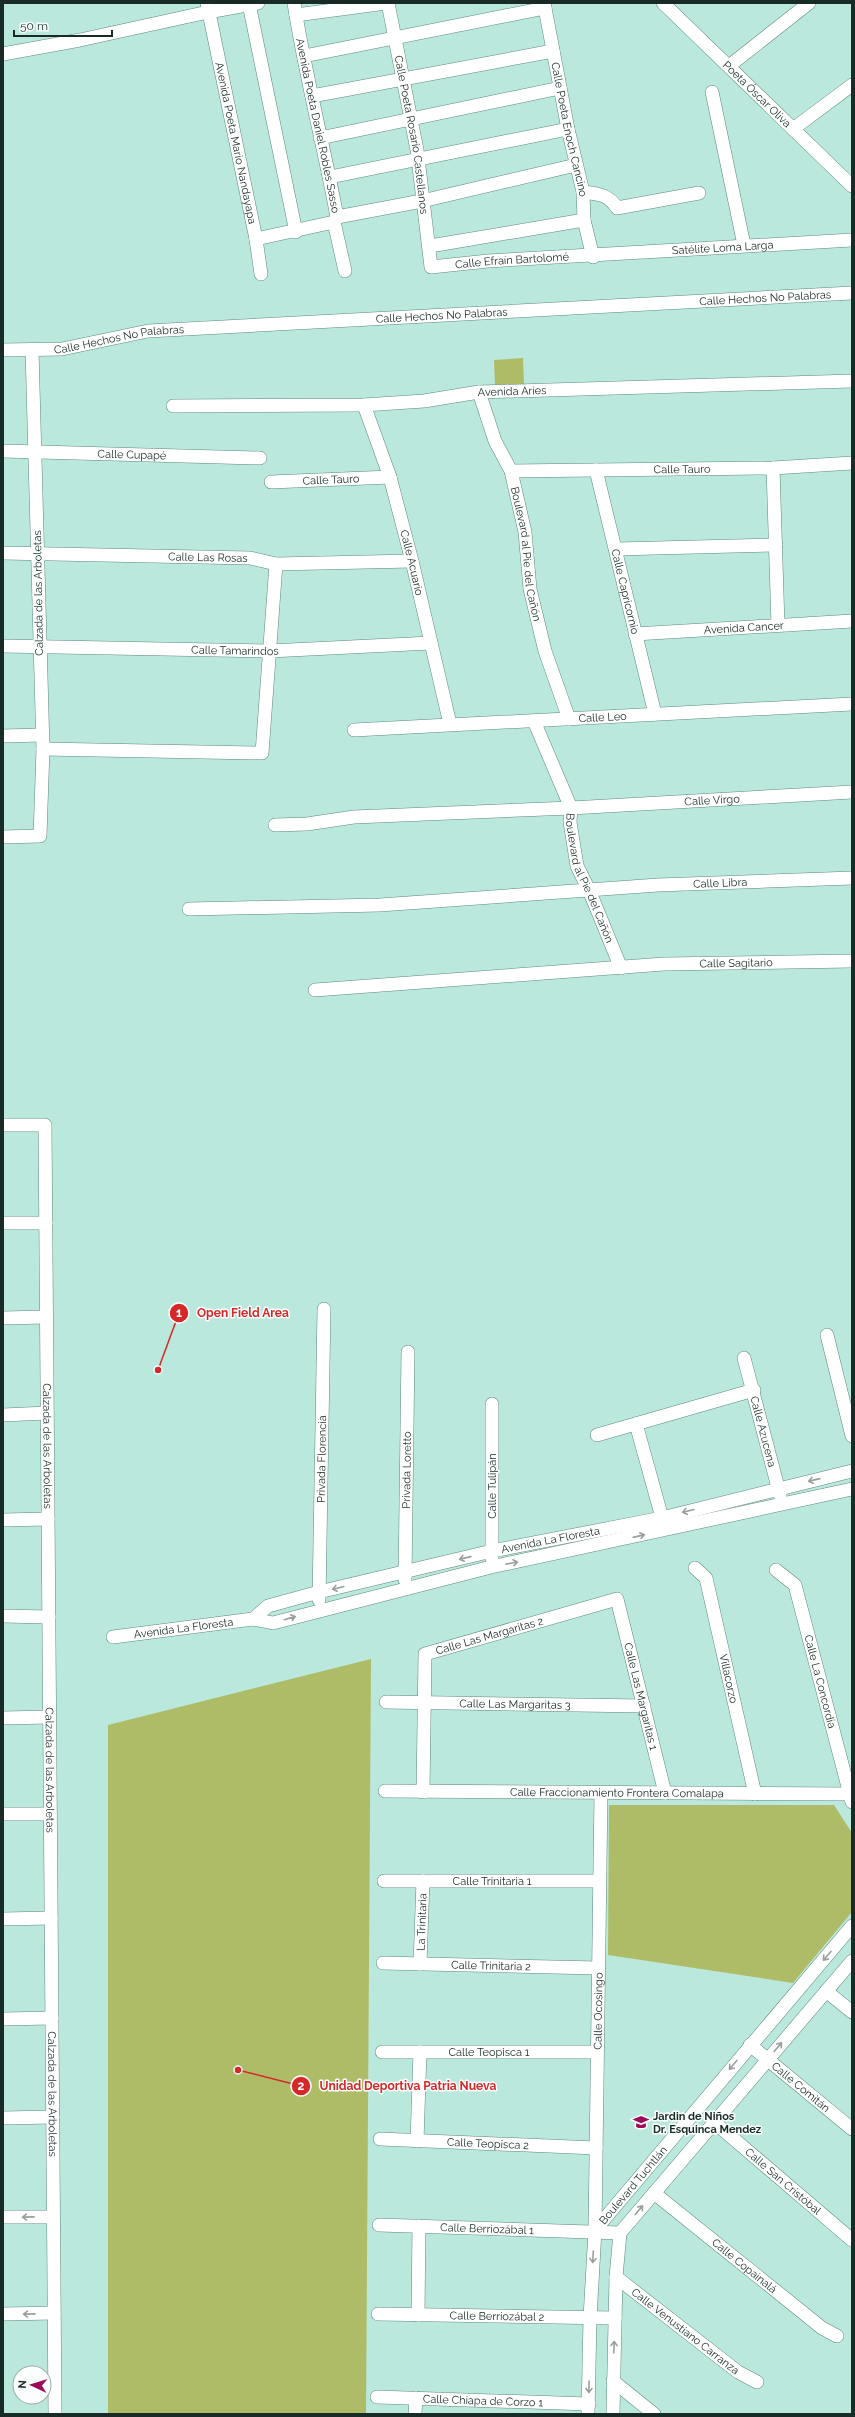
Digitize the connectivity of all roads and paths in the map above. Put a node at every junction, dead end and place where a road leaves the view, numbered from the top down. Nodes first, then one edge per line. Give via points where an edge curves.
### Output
1 (387, 3) edge
2 (663, 3) edge
3 (809, 3) edge
4 (253, 4) edge
5 (545, 5) edge
6 (208, 7) edge
7 (295, 9) edge
8 (395, 39) junction
9 (553, 51) junction
10 (3, 54) edge
11 (304, 56) junction
12 (729, 66) junction
13 (402, 78) junction
14 (852, 85) edge
15 (560, 88) junction
16 (712, 92) dead end
17 (312, 96) junction
18 (410, 118) junction
19 (568, 129) junction
20 (793, 129) junction
21 (320, 138) junction
22 (418, 159) junction
23 (576, 165) junction
24 (330, 177) junction
25 (852, 186) edge
26 (583, 192) junction
27 (699, 193) dead end
28 (422, 201) junction
29 (335, 220) junction
30 (584, 220) junction
31 (296, 232) junction
32 (256, 239) junction
33 (852, 240) edge
34 (744, 245) junction
35 (430, 246) junction
36 (593, 257) junction
37 (431, 267) joint
38 (344, 271) dead end
39 (261, 274) dead end
40 (852, 293) edge
41 (3, 350) edge
42 (32, 350) junction
43 (852, 381) edge
44 (479, 392) junction
45 (364, 405) junction
46 (173, 406) dead end
47 (3, 451) edge
48 (36, 452) junction
49 (260, 458) dead end
50 (852, 463) edge
51 (773, 468) junction
52 (596, 470) junction
53 (511, 471) junction
54 (390, 477) junction
55 (271, 482) dead end
56 (776, 545) junction
57 (617, 549) junction
58 (3, 553) edge
59 (38, 553) junction
60 (412, 562) junction
61 (276, 564) junction
62 (852, 621) edge
63 (778, 625) junction
64 (635, 634) junction
65 (431, 643) junction
66 (39, 645) junction
67 (3, 646) edge
68 (270, 652) junction
69 (852, 704) edge
70 (655, 714) junction
71 (569, 719) junction
72 (534, 721) junction
73 (450, 724) junction
74 (354, 730) dead end
75 (41, 735) junction
76 (3, 736) edge
77 (42, 749) junction
78 (852, 792) edge
79 (571, 808) junction
80 (275, 825) dead end
81 (3, 837) edge
82 (852, 878) edge
83 (589, 890) junction
84 (189, 909) dead end
85 (852, 960) edge
86 (620, 968) junction
87 (315, 990) dead end
88 (3, 1125) edge
89 (3, 1223) edge
90 (46, 1223) junction
91 (324, 1309) dead end
92 (46, 1317) junction
93 (3, 1318) edge
94 (827, 1335) dead end
95 (408, 1352) dead end
96 (744, 1358) dead end
97 (754, 1390) junction
98 (492, 1404) dead end
99 (47, 1413) junction
100 (3, 1415) edge
101 (636, 1424) junction
102 (597, 1435) dead end
103 (852, 1436) edge
104 (852, 1471) edge
105 (780, 1488) junction
106 (852, 1489) edge
107 (781, 1504) junction
108 (48, 1519) junction
109 (3, 1520) edge
110 (664, 1524) junction
111 (568, 1538) junction
112 (492, 1551) junction
113 (570, 1552) junction
114 (491, 1567) junction
115 (695, 1568) dead end
116 (776, 1570) dead end
117 (405, 1572) junction
118 (405, 1588) junction
119 (319, 1592) junction
120 (616, 1599) joint
121 (319, 1610) junction
122 (3, 1616) edge
123 (49, 1617) junction
124 (253, 1619) junction
125 (113, 1637) dead end
126 (386, 1702) dead end
127 (424, 1703) junction
128 (644, 1706) junction
129 (49, 1717) junction
130 (3, 1718) edge
131 (385, 1791) dead end
132 (423, 1792) junction
133 (601, 1793) junction
134 (666, 1793) junction
135 (756, 1794) junction
136 (851, 1798) edge
137 (3, 1814) edge
138 (50, 1814) junction
139 (384, 1881) dead end
140 (423, 1881) junction
141 (599, 1881) junction
142 (51, 1918) junction
143 (3, 1919) edge
144 (852, 1926) edge
145 (852, 1961) edge
146 (383, 1963) dead end
147 (420, 1964) junction
148 (598, 1968) junction
149 (826, 1991) junction
150 (852, 2012) edge
151 (3, 2018) edge
152 (52, 2018) junction
153 (750, 2045) junction
154 (382, 2052) dead end
155 (420, 2052) junction
156 (597, 2052) junction
157 (767, 2060) junction
158 (53, 2117) junction
159 (3, 2118) edge
160 (714, 2122) junction
161 (852, 2130) edge
162 (380, 2139) dead end
163 (417, 2141) junction
164 (596, 2148) junction
165 (654, 2193) junction
166 (3, 2217) edge
167 (54, 2217) junction
168 (379, 2225) dead end
169 (419, 2226) junction
170 (595, 2230) junction
171 (620, 2232) junction
172 (852, 2240) edge
173 (616, 2277) junction
174 (3, 2314) edge
175 (54, 2314) junction
176 (378, 2314) dead end
177 (418, 2315) junction
178 (590, 2318) junction
179 (615, 2318) junction
180 (837, 2336) dead end
181 (613, 2381) junction
182 (757, 2382) dead end
183 (377, 2397) dead end
184 (416, 2398) junction
185 (589, 2409) edge
186 (55, 2414) edge
187 (415, 2414) edge
188 (613, 2414) edge
189 (654, 2414) edge

1 - 7 street
1 - 8 street, Calle Poeta Rosario Castellanos
2 - 12 street, Poeta Óscar Oliva
3 - 12 street
4 - 6 street
4 - 31 street
5 - 8 street
5 - 9 street, Calle Poeta Enoch Cancino
6 - 10 street via 80,40
6 - 32 street, Avenida Poeta Mario Nandayapa
7 - 11 street, Avenida Poeta Daniel Robles Sasso
8 - 11 street
8 - 13 street, Calle Poeta Rosario Castellanos
9 - 13 street
9 - 15 street, Calle Poeta Enoch Cancino
11 - 17 street, Avenida Poeta Daniel Robles Sasso
12 - 20 street, Poeta Óscar Oliva
13 - 17 street
13 - 18 street, Calle Poeta Rosario Castellanos
14 - 20 street
15 - 18 street
15 - 19 street, Calle Poeta Enoch Cancino
16 - 34 street
17 - 21 street, Avenida Poeta Daniel Robles Sasso
18 - 21 street
18 - 22 street, Calle Poeta Rosario Castellanos
19 - 22 street
19 - 23 street, Calle Poeta Enoch Cancino
20 - 25 street, Poeta Óscar Oliva
21 - 24 street, Avenida Poeta Daniel Robles Sasso
22 - 24 street
22 - 28 street, Calle Poeta Rosario Castellanos
23 - 26 street, Calle Poeta Enoch Cancino
23 - 28 street
24 - 29 street, Avenida Poeta Daniel Robles Sasso
26 - 27 street via 605,196 611,199 617,208
26 - 30 street, Calle Poeta Enoch Cancino
28 - 29 street
28 - 35 street, Calle Poeta Rosario Castellanos
29 - 31 street
29 - 38 street, Avenida Poeta Daniel Robles Sasso
30 - 35 street
30 - 36 street, Calle Poeta Enoch Cancino
31 - 32 street
32 - 39 street, Avenida Poeta Mario Nandayapa
33 - 34 street, Satélite Loma Larga
34 - 36 street, Satélite Loma Larga
35 - 37 street, Calle Poeta Rosario Castellanos
36 - 37 street, Calle Efraín Bartolomé via 488,261
40 - 42 street, Calle Hechos No Palabras via 148,332 62,349
41 - 42 street, Calle Hechos No Palabras
42 - 48 street, Calzada de las Arboletas
43 - 44 street, Avenida Aries
44 - 45 street, Avenida Aries via 424,401
44 - 53 street, Boulevard al Pie del Cañón via 495,441
45 - 46 street, Avenida Aries
45 - 54 street, Calle Acuario
47 - 48 street, Calle Cupapé
48 - 49 street, Calle Cupapé
48 - 59 street, Calzada de las Arboletas
50 - 51 street, Calle Tauro
51 - 52 street, Calle Tauro
51 - 56 street
52 - 53 street, Calle Tauro
52 - 57 street, Calle Capricornio
53 - 71 street, Boulevard al Pie del Cañón via 526,532 530,589 546,651
54 - 55 street, Calle Tauro
54 - 60 street, Calle Acuario
56 - 57 street
56 - 63 street
57 - 64 street, Calle Capricornio
58 - 59 street, Calle Las Rosas
59 - 61 street, Calle Las Rosas via 250,558
59 - 66 street, Calzada de las Arboletas
60 - 61 street, Calle Las Rosas
60 - 65 street, Calle Acuario
61 - 68 street
62 - 63 street, Avenida Cancer
63 - 64 street, Avenida Cancer
64 - 70 street, Calle Capricornio
65 - 68 street, Calle Tamarindos
65 - 73 street, Calle Acuario
66 - 67 street, Calle Tamarindos
66 - 68 street, Calle Tamarindos
66 - 75 street, Calzada de las Arboletas
68 - 77 street via 262,753
69 - 70 street, Calle Leo
70 - 71 street, Calle Leo
71 - 72 street, Calle Leo
72 - 73 street, Calle Leo
72 - 79 street, Boulevard al Pie del Cañón
73 - 74 street, Calle Leo
75 - 76 street
75 - 77 street, Calzada de las Arboletas
77 - 81 street, Calzada de las Arboletas via 40,836
78 - 79 street, Calle Virgo
79 - 80 street, Calle Virgo via 354,817 307,824
79 - 83 street, Boulevard al Pie del Cañón via 572,844 577,866
82 - 83 street, Calle Libra
83 - 84 street, Calle Libra via 380,906
83 - 86 street, Boulevard al Pie del Cañón
85 - 86 street, Calle Sagitario via 664,964
86 - 87 street, Calle Sagitario
88 - 90 street, Calzada de las Arboletas via 45,1125
89 - 90 street
90 - 92 street, Calzada de las Arboletas
91 - 119 street, Privada Florencia
92 - 93 street
92 - 99 street, Calzada de las Arboletas
94 - 103 street
95 - 117 street, Privada Loretto
96 - 97 street, Calle Azucena
97 - 101 street
97 - 105 street, Calle Azucena
98 - 112 street, Calle Tulipán
99 - 100 street
99 - 108 street, Calzada de las Arboletas
101 - 102 street
101 - 110 street
104 -> 105 street, Avenida La Floresta
105 - 107 street, Calle Azucena
105 -> 110 street, Avenida La Floresta
106 - 107 street, Avenida La Floresta
107 - 110 street, Avenida La Floresta
108 - 109 street
108 - 123 street, Calzada de las Arboletas
110 - 111 street, Avenida La Floresta
113 -> 110 street, Avenida La Floresta
111 - 112 street, Avenida La Floresta
111 - 113 street
112 - 114 street, Calle Tulipán
112 -> 117 street, Avenida La Floresta
114 -> 113 street, Avenida La Floresta
114 - 118 street, Avenida La Floresta
115 - 135 street, Villacorzo via 706,1578
116 - 136 street, Calle La Concordia via 795,1585
117 - 118 street, Privada Loretto
117 -> 119 street, Avenida La Floresta
118 - 121 street, Avenida La Floresta
119 - 121 street, Privada Florencia
119 - 124 street, Avenida La Floresta via 268,1606
120 - 127 street, Calle Las Margaritas 2 via 425,1654
120 - 128 street, Calle Las Margaritas 1
124 -> 121 street, Avenida La Floresta via 273,1623
122 - 123 street
123 - 129 street, Calzada de las Arboletas
124 - 125 street, Avenida La Floresta
126 - 127 street, Calle Las Margaritas 3
127 - 128 street, Calle Las Margaritas 3
127 - 132 street, Calle Las Margaritas 2
128 - 134 street, Calle Las Margaritas 1
129 - 130 street
129 - 138 street, Calzada de las Arboletas
131 - 132 street, Calle Fraccionamiento Frontera Comalapa
132 - 133 street, Calle Fraccionamiento Frontera Comalapa
133 - 134 street, Calle Fraccionamiento Frontera Comalapa
133 - 141 street, Calle Ocosingo
134 - 135 street, Calle Fraccionamiento Frontera Comalapa
135 - 136 street, Calle Fraccionamiento Frontera Comalapa
137 - 138 street
138 - 142 street, Calzada de las Arboletas
139 - 140 street, Calle Trinitaria 1
140 - 141 street, Calle Trinitaria 1
140 - 147 street, La Trinitaria
141 - 148 street, Calle Ocosingo
142 - 143 street
142 - 152 street, Calzada de las Arboletas
144 -> 153 street, Boulevard Tuchtlán
145 - 149 street, Boulevard Tuchtlán
146 - 147 street, Calle Trinitaria 2
147 - 148 street, Calle Trinitaria 2
148 - 156 street, Calle Ocosingo
149 - 150 street
157 -> 149 street, Boulevard Tuchtlán
151 - 152 street
152 - 158 street, Calzada de las Arboletas
153 - 157 street, Calle Comitán
153 -> 170 street, Boulevard Tuchtlán
154 - 155 street, Calle Teopisca 1
155 - 156 street, Calle Teopisca 1
155 - 163 street
156 - 164 street, Calle Ocosingo
157 - 160 street, Boulevard Tuchtlán
157 - 161 street, Calle Comitán
158 - 159 street
158 - 167 street, Calzada de las Arboletas
160 - 165 street, Boulevard Tuchtlán
160 - 172 street, Calle San Cristóbal
162 - 163 street, Calle Teopisca 2
163 - 164 street, Calle Teopisca 2
164 - 170 street, Calle Ocosingo
171 -> 165 street, Boulevard Tuchtlán
165 - 180 street, Calle Copainalá via 822,2328
167 -> 166 street
167 - 175 street, Calzada de las Arboletas
168 - 169 street, Calle Berriozábal 1
169 - 170 street, Calle Berriozábal 1
169 - 177 street
170 - 171 street, Calle Berriozábal 1
170 -> 178 street, Boulevard Tuchtlán
171 - 173 street, Boulevard Tuchtlán
173 - 179 street, Boulevard Tuchtlán
173 - 182 street, Calle Venustiano Carranza via 738,2372
175 -> 174 street
175 - 186 street, Calzada de las Arboletas
176 - 177 street, Calle Berriozábal 2
177 - 178 street, Calle Berriozábal 2
178 - 179 street, Calle Berriozábal 2
178 -> 185 street, Boulevard Tuchtlán
181 -> 179 street, Boulevard Tuchtlán
181 - 188 street, Boulevard Tuchtlán
181 - 189 street
183 - 184 street, Calle Chiapa de Corzo 1
184 - 185 street, Calle Chiapa de Corzo 1
184 - 187 street

